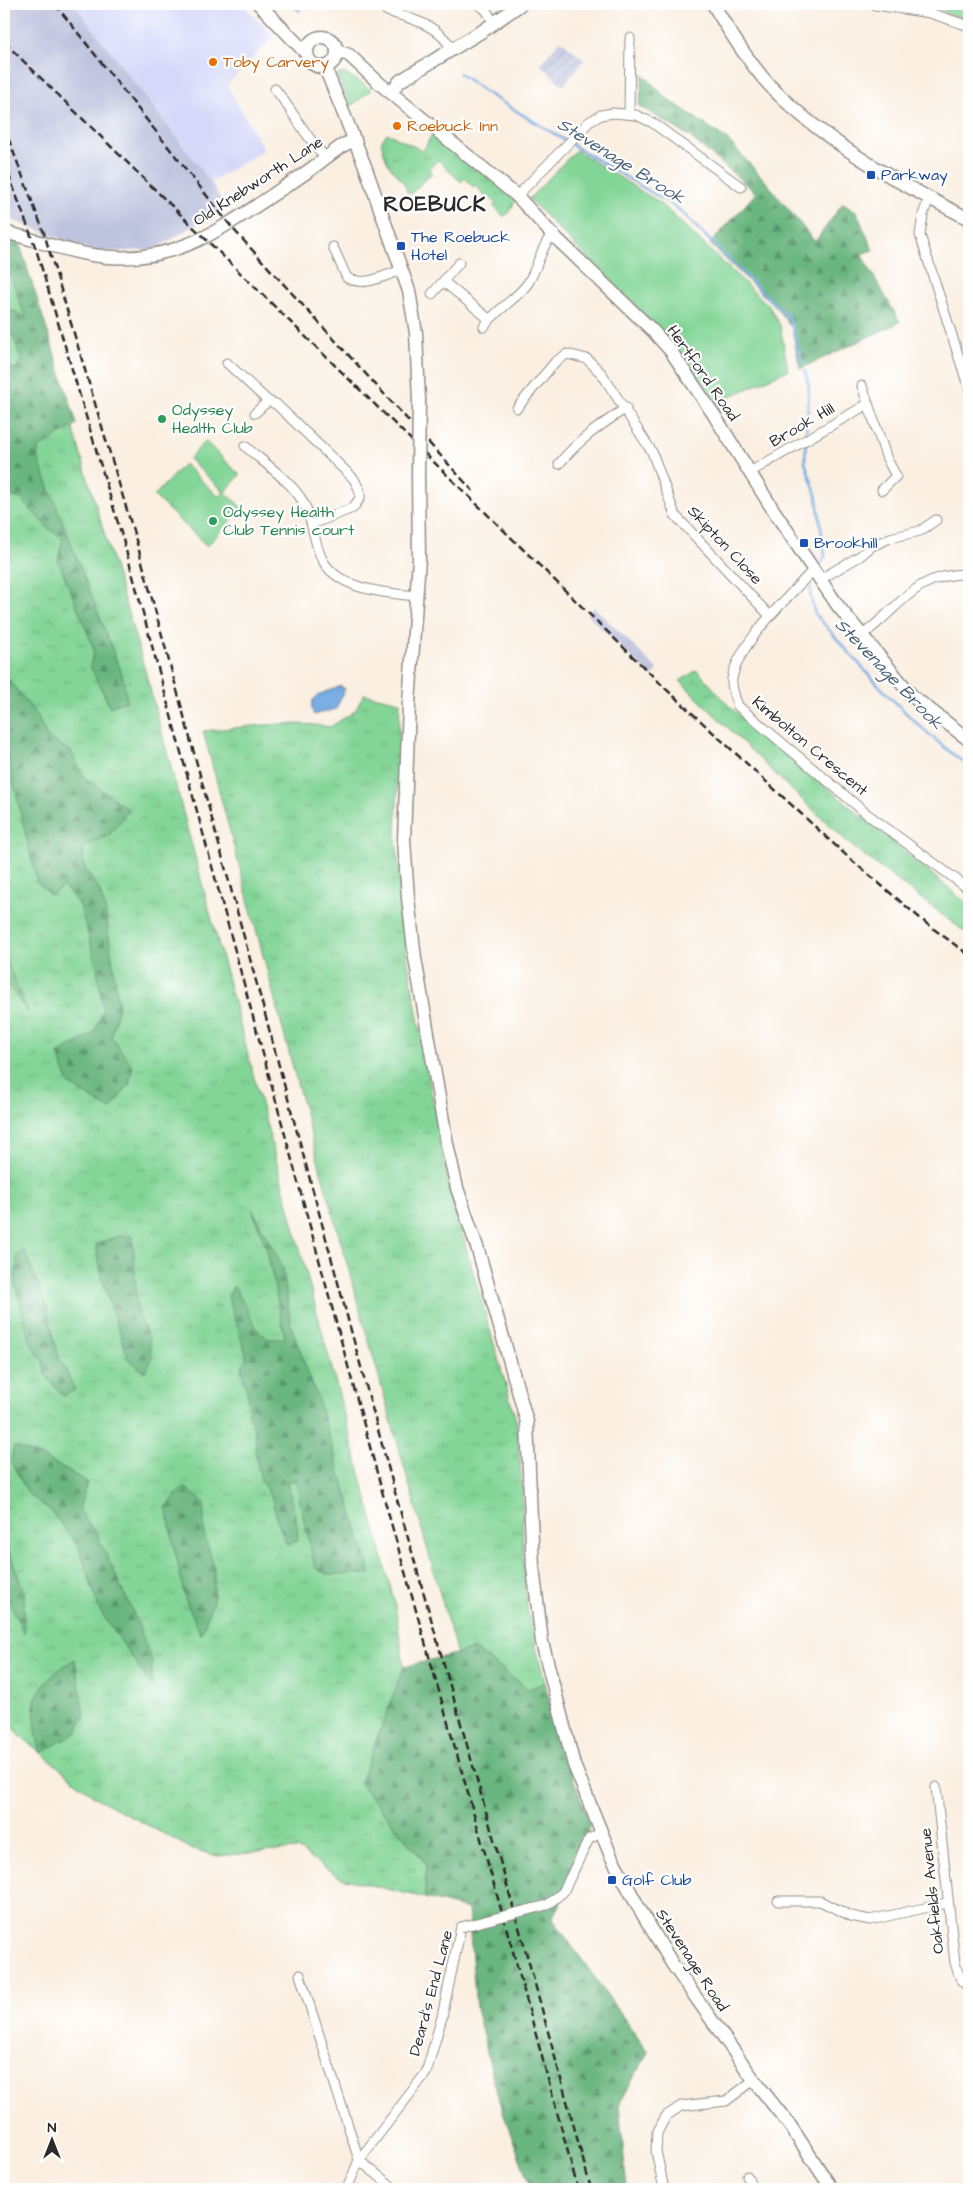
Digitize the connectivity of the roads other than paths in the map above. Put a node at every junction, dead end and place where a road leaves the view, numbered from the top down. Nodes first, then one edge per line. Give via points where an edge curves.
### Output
1 (259, 4) edge
2 (478, 4) edge
3 (521, 4) edge
4 (869, 4) edge
5 (932, 4) edge
6 (717, 5) edge
7 (387, 11) dead end
8 (930, 14) junction
9 (494, 23) junction
10 (969, 26) edge
11 (286, 32) junction
12 (314, 38) junction
13 (630, 38) dead end
14 (453, 50) junction
15 (337, 51) junction
16 (306, 53) junction
17 (327, 66) junction
18 (275, 89) dead end
19 (391, 92) junction
20 (629, 114) junction
21 (355, 140) junction
22 (326, 158) junction
23 (740, 187) dead end
24 (517, 196) junction
25 (929, 198) junction
26 (969, 219) edge
27 (4, 232) edge
28 (552, 234) junction
29 (333, 247) dead end
30 (459, 263) dead end
31 (402, 270) junction
32 (444, 282) junction
33 (432, 294) dead end
34 (490, 319) junction
35 (484, 328) dead end
36 (227, 363) dead end
37 (862, 386) dead end
38 (969, 389) edge
39 (268, 401) junction
40 (868, 404) junction
41 (517, 408) dead end
42 (626, 408) junction
43 (255, 413) dead end
44 (245, 446) dead end
45 (559, 464) dead end
46 (750, 472) junction
47 (882, 490) dead end
48 (936, 520) dead end
49 (312, 524) junction
50 (969, 574) edge
51 (816, 575) junction
52 (416, 596) junction
53 (770, 616) junction
54 (861, 636) junction
55 (969, 740) edge
56 (969, 889) edge
57 (936, 1787) dead end
58 (601, 1833) junction
59 (778, 1901) dead end
60 (947, 1903) junction
61 (300, 1975) dead end
62 (969, 1988) edge
63 (754, 2080) junction
64 (359, 2160) junction
65 (747, 2176) dead end
66 (347, 2189) edge
67 (395, 2189) edge
68 (664, 2189) edge
69 (753, 2189) edge
70 (832, 2189) edge

1 - 11 main road
2 - 9 street
3 - 9 main road
4 - 8 street
5 - 8 street
6 - 25 main road via 735,40 774,90 867,163
7 - 14 street via 437,30
8 - 10 street
9 - 14 main road
11 - 12 main road
11 - 16 main road
12 - 15 main road via 329,38
12 - 16 main road
13 - 20 street
14 - 19 main road via 400,82
15 - 17 main road
15 - 19 main road, Hertford Road via 349,55
16 - 17 main road via 313,65
17 - 21 main road, Stevenage Road
18 - 22 street via 313,145
19 - 24 main road, Hertford Road
20 - 23 street via 653,123
20 - 24 street via 602,115 589,122
21 - 22 main road, Old Knebworth Lane via 342,145
21 - 31 main road, Stevenage Road
22 - 27 main road, Old Knebworth Lane via 212,232 176,250 160,254 131,258 92,255
24 - 28 main road, Hertford Road
25 - 26 main road
25 - 38 street via 920,235
28 - 34 street via 526,285
28 - 46 main road, Hertford Road via 632,309 670,350
29 - 31 street via 347,278 356,283
30 - 32 street
31 - 52 main road, Stevenage Road, bridge via 414,318 419,400
32 - 33 street
32 - 34 street
34 - 35 street
36 - 39 street
37 - 40 street
39 - 43 street
39 - 49 street via 276,404 354,479 360,491 360,498 353,508
40 - 46 street, Brook Hill
40 - 47 street via 896,476
41 - 42 street, Skipton Close via 555,362 567,354 587,359
42 - 45 street via 592,430
42 - 53 street, Skipton Close via 652,452 675,515
44 - 49 street via 299,495
46 - 51 main road, Hertford Road
48 - 51 street, Kimbolton Crescent via 920,530 872,546 860,556
49 - 52 street via 321,557 330,572 363,587
50 - 54 street via 952,574 920,586
51 - 53 street, Kimbolton Crescent
51 - 54 main road, Hertford Road
52 - 58 main road, Stevenage Road via 404,840 414,958 457,1188 527,1422 533,1567 542,1642 574,1765
53 - 56 street, Kimbolton Crescent via 751,641 732,680 738,706 867,814
54 - 55 main road, Hertford Road via 912,696
57 - 60 street, Oakfields Avenue
58 - 63 main road, Stevenage Road via 639,1908 673,1965
58 - 64 street, Deard's End Lane, bridge via 589,1839 563,1892 547,1905 461,1928 426,2073
59 - 60 street via 820,1901 851,1916 870,1920
60 - 62 street, Oakfields Avenue via 955,1963 961,1980
61 - 64 street
63 - 68 street via 726,2101 681,2106 666,2116 657,2133 656,2152
63 - 70 main road, Stevenage Road via 791,2127
64 - 66 street, Deard's End Lane
64 - 67 street
65 - 69 street

